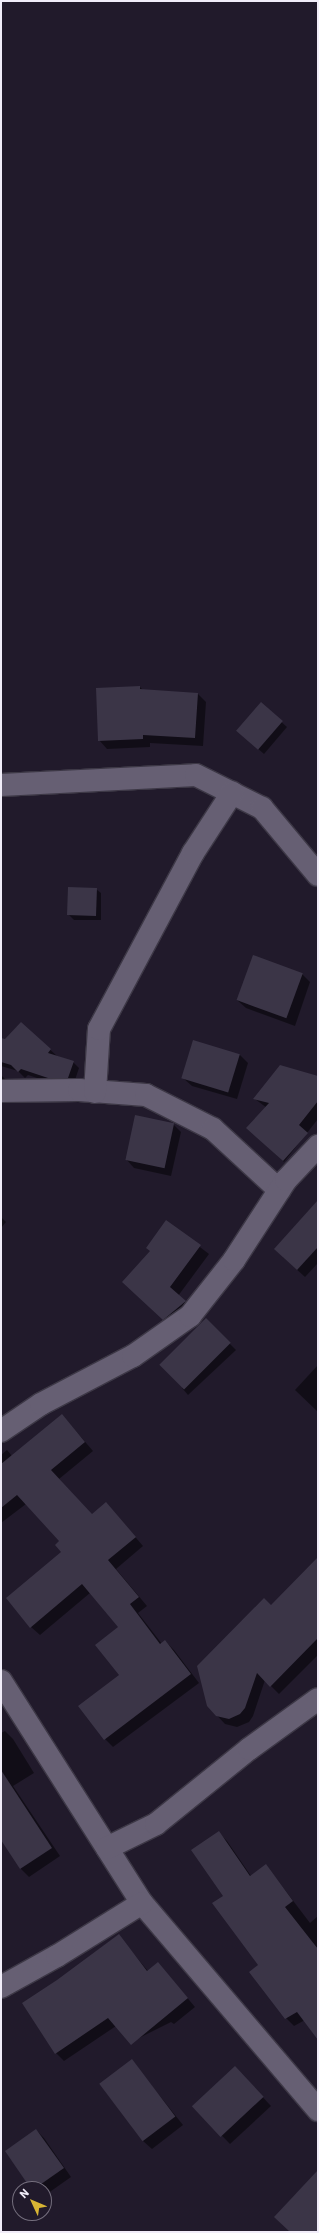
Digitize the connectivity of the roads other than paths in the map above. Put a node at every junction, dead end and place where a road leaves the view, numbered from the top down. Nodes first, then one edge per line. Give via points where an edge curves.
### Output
1 (1, 784) edge
2 (232, 793) junction
3 (318, 875) edge
4 (1, 1091) edge
5 (95, 1092) junction
6 (318, 1146) edge
7 (279, 1190) junction
8 (1, 1431) edge
9 (1, 1681) edge
10 (318, 1699) edge
11 (107, 1848) junction
12 (142, 1903) junction
13 (1, 1987) edge
14 (318, 2110) edge

1 - 2 street via 196,775
2 - 3 street via 262,808
2 - 5 street via 193,853 154,930 98,1029
4 - 5 street
5 - 7 street via 146,1095 213,1130
6 - 7 street
7 - 8 street via 234,1260 190,1316 133,1356 41,1404
9 - 11 street
10 - 11 street via 249,1749 156,1824
11 - 12 street
12 - 13 street via 57,1956
12 - 14 street

